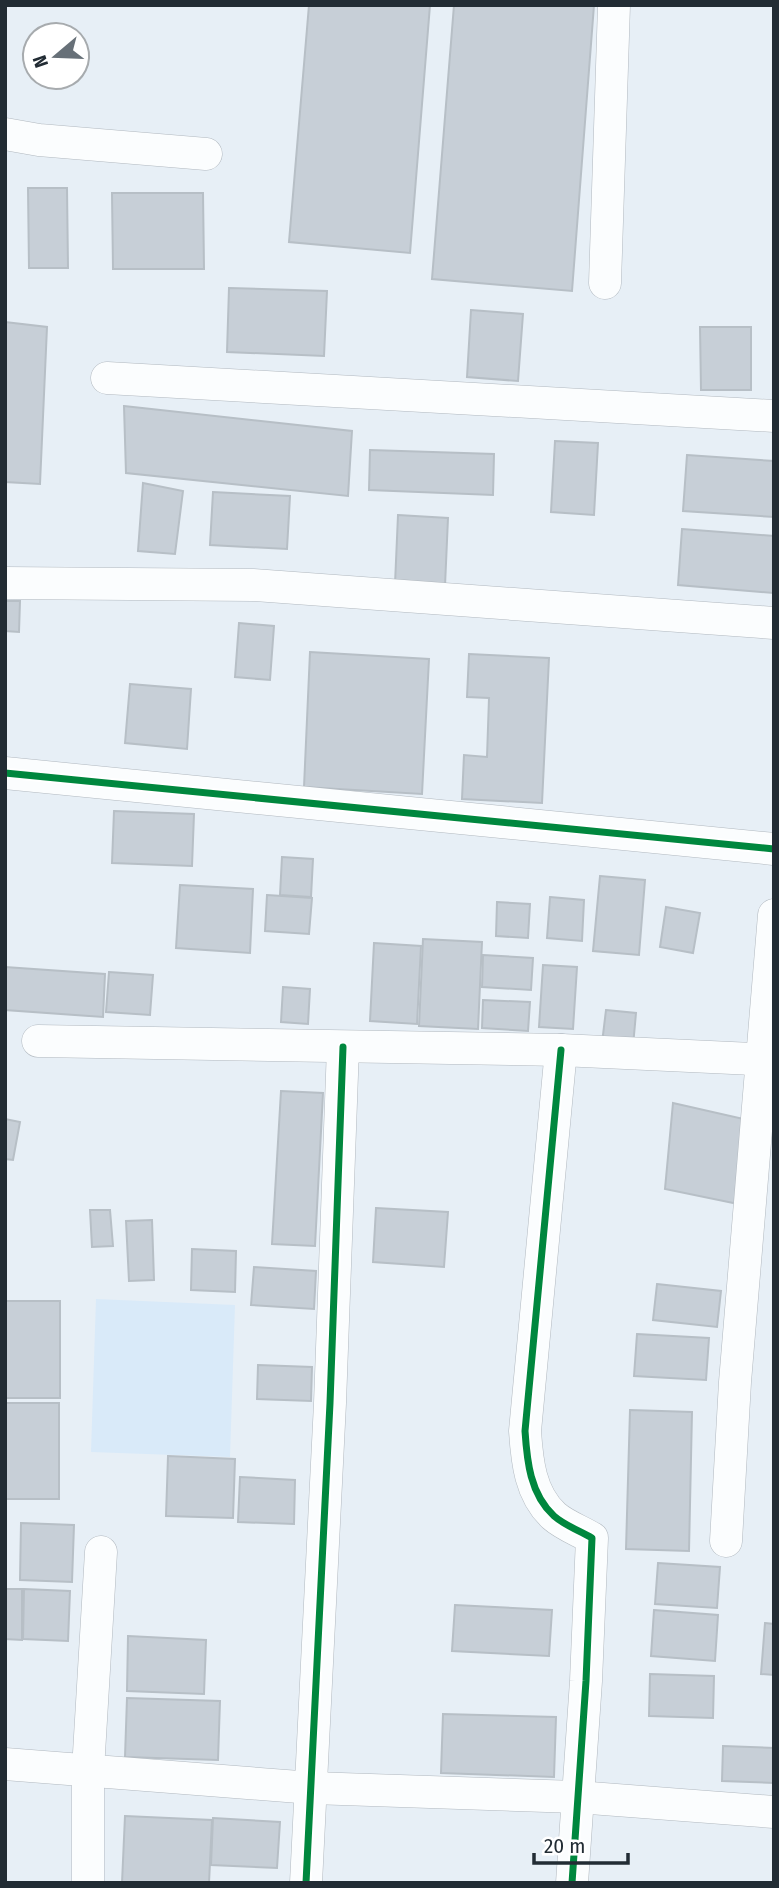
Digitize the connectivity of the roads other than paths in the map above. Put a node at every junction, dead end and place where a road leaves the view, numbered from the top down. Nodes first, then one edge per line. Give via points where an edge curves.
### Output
1 (614, 5) edge
2 (5, 134) edge
3 (206, 154) dead end
4 (605, 283) dead end
5 (107, 378) dead end
6 (774, 416) edge
7 (5, 583) edge
8 (774, 623) edge
9 (5, 773) edge
10 (774, 849) edge
11 (774, 915) edge
12 (38, 1041) dead end
13 (343, 1047) junction
14 (561, 1049) junction
15 (768, 1060) edge
16 (726, 1541) dead end
17 (101, 1552) dead end
18 (5, 1764) edge
19 (88, 1770) junction
20 (312, 1788) junction
21 (577, 1797) junction
22 (774, 1812) edge
23 (88, 1883) edge
24 (306, 1883) edge
25 (572, 1883) edge

1 - 4 street
2 - 3 street
5 - 6 street
7 - 8 street via 253,584
9 - 10 street
11 - 15 street
12 - 13 street
13 - 14 street
13 - 20 street
14 - 15 street
14 - 21 street via 526,1431 527,1466 536,1491 554,1517 592,1538
15 - 16 street via 735,1382
17 - 19 street
18 - 19 street
19 - 20 street
19 - 23 street
20 - 21 street
20 - 24 street
21 - 22 street
21 - 25 street

